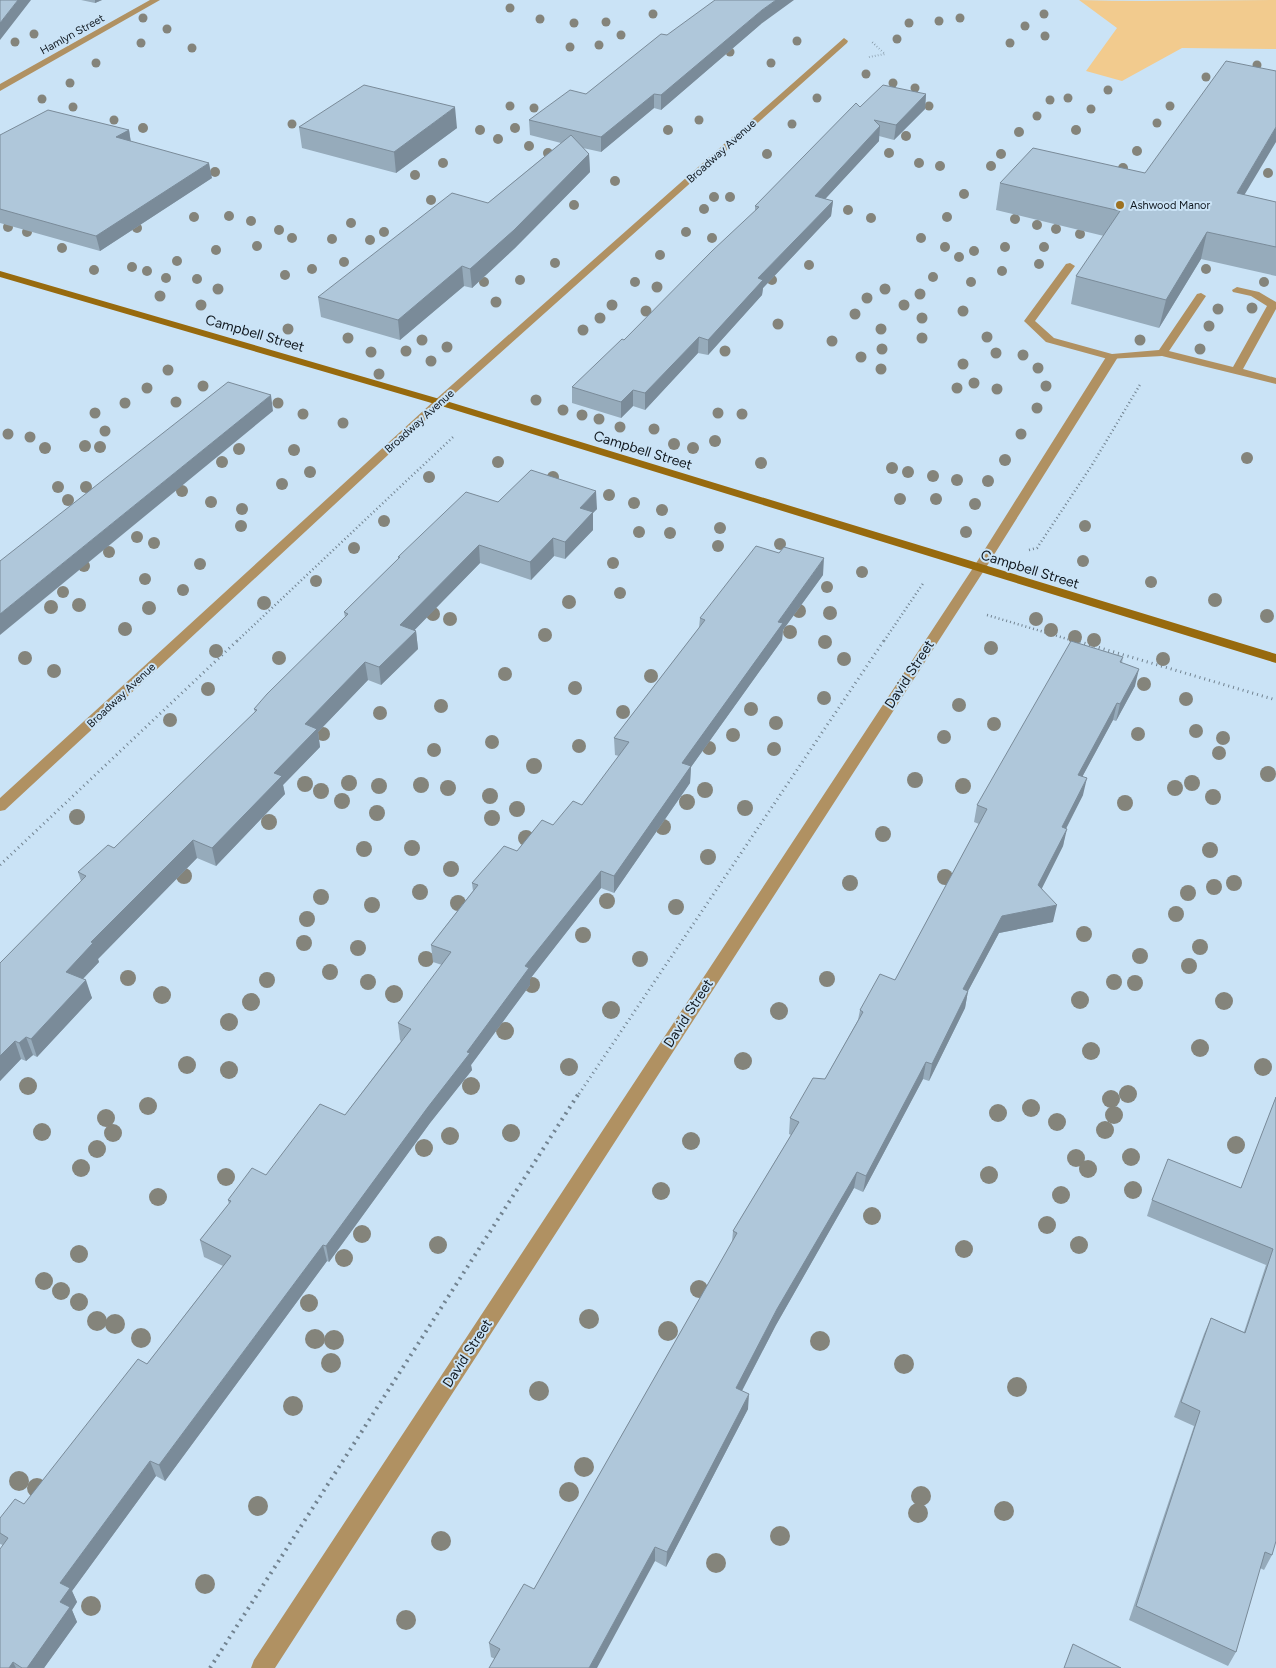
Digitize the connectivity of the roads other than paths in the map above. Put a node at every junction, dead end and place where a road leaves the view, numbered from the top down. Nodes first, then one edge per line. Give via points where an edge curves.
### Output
1 (156, 0) edge
2 (844, 41) dead end
3 (0, 88) edge
4 (1070, 266) dead end
5 (0, 274) edge
6 (1237, 290) dead end
7 (1201, 296) dead end
8 (1162, 352) junction
9 (1112, 357) junction
10 (1236, 371) junction
11 (1276, 382) edge
12 (439, 402) junction
13 (980, 569) junction
14 (1276, 659) edge
15 (0, 806) edge
16 (262, 1668) edge

1 - 3 street, Hamlyn Street
2 - 12 street, Broadway Avenue
4 - 9 street via 1029,322 1050,340
5 - 12 street, Campbell Street
6 - 10 street via 1255,294 1273,305
7 - 8 street
8 - 9 street
8 - 10 street
9 - 13 street, David Street
10 - 11 street
12 - 13 street, Campbell Street
12 - 15 street, Broadway Avenue
13 - 14 street, Campbell Street
13 - 16 street, David Street

